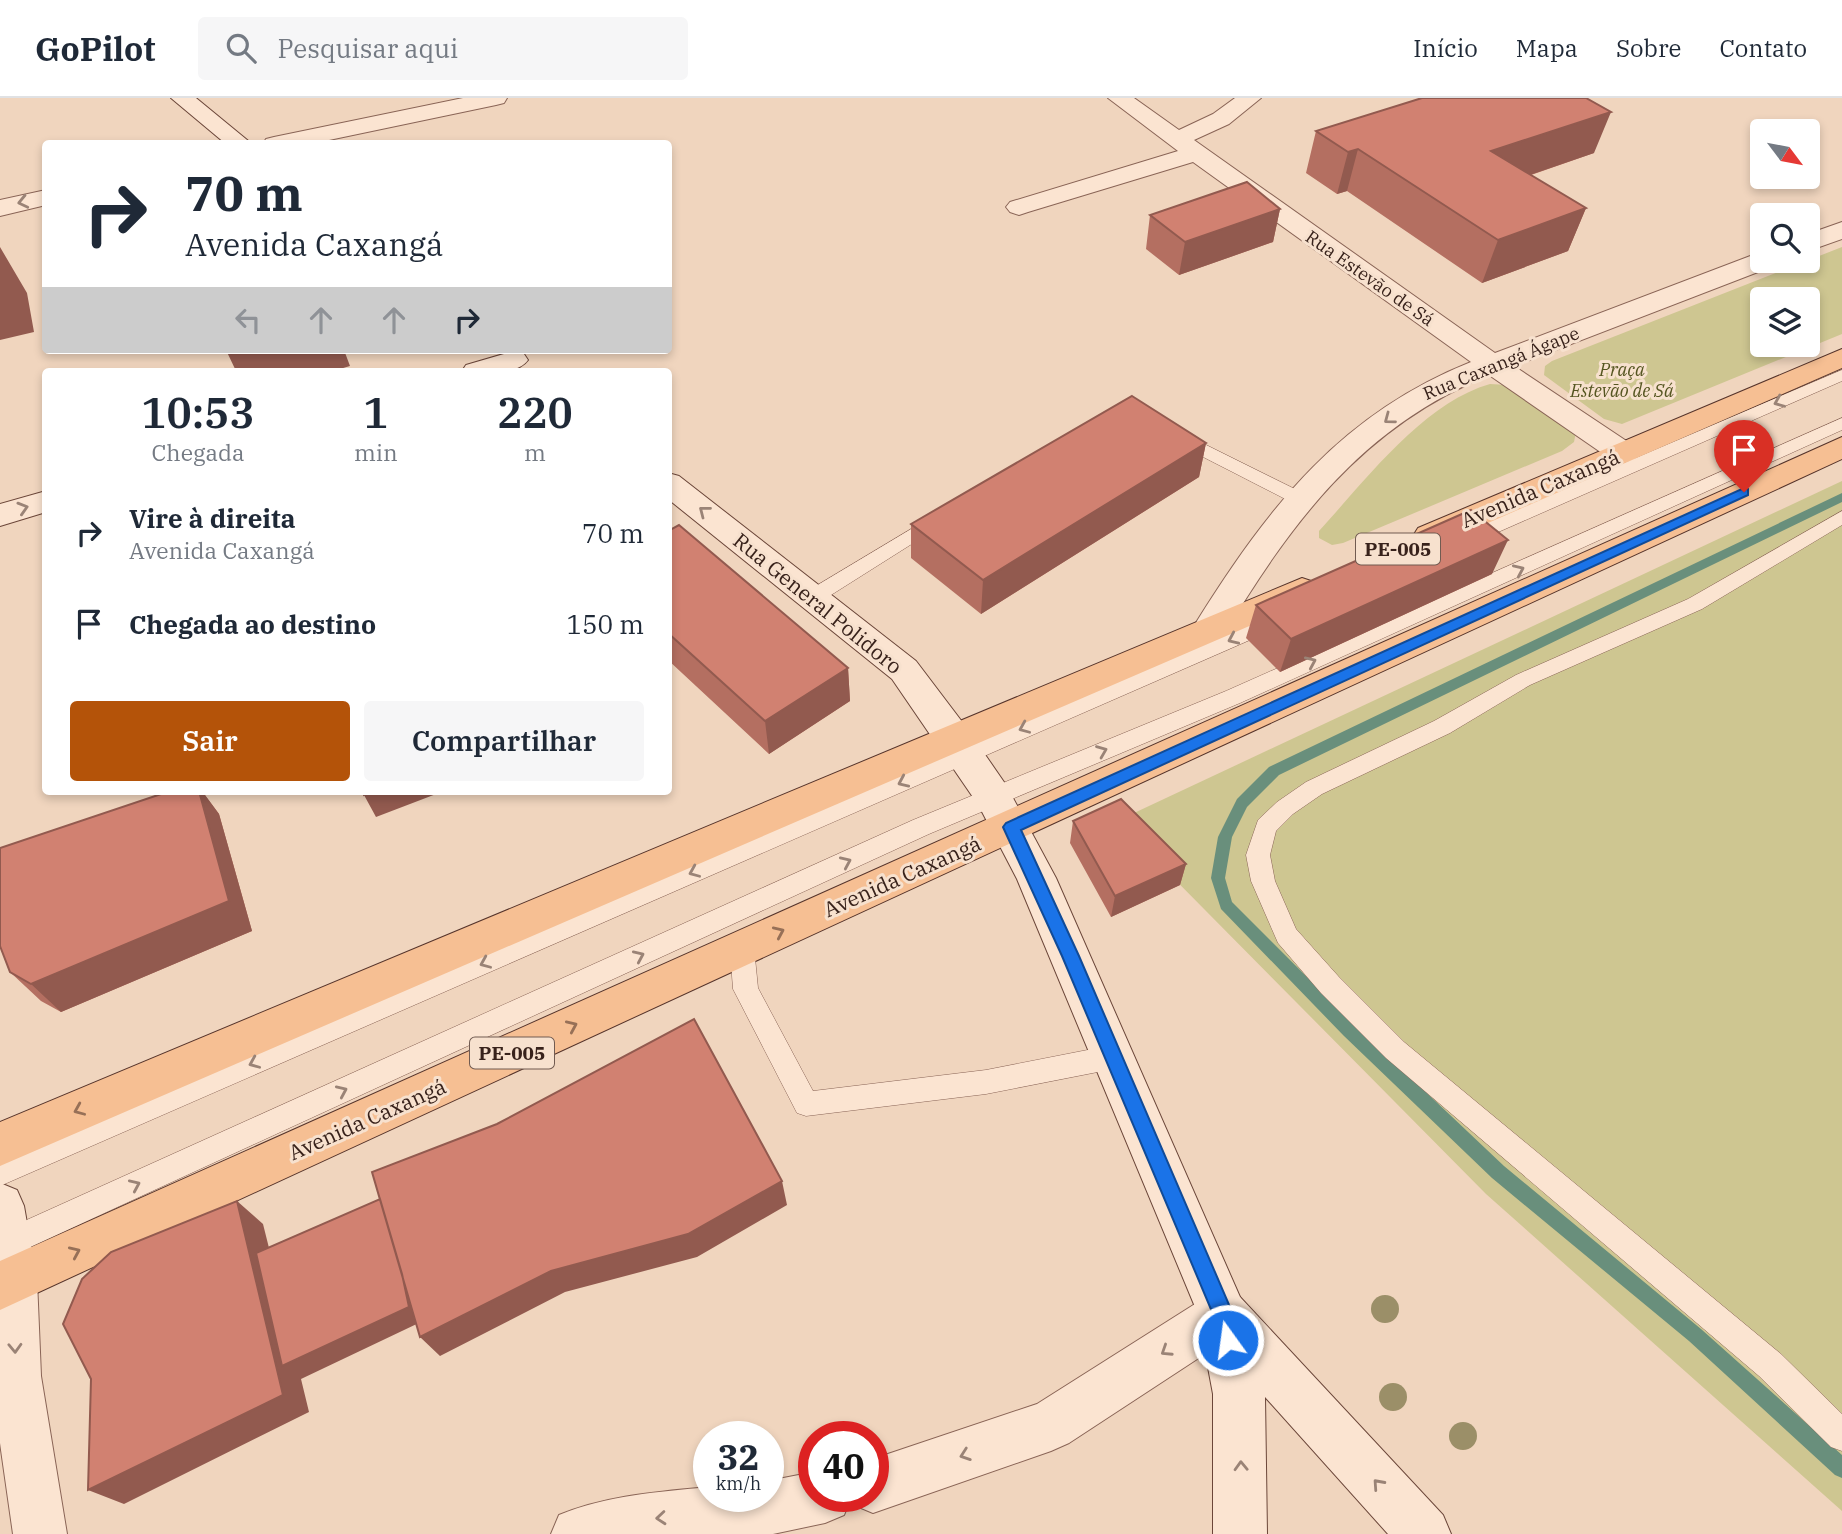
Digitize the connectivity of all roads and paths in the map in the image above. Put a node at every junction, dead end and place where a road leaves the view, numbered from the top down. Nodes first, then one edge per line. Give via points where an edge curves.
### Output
1 (182, 98) edge
2 (496, 98) edge
3 (1119, 98) edge
4 (1250, 98) edge
5 (236, 140) edge
6 (293, 140) edge
7 (1185, 147) junction
8 (42, 198) edge
9 (1019, 206) dead end
10 (0, 208) edge
11 (1842, 230) edge
12 (1820, 238) edge
13 (1750, 266) edge
14 (1842, 358) edge
15 (514, 360) edge
16 (1492, 364) junction
17 (486, 368) edge
18 (1842, 375) edge
19 (1842, 423) edge
20 (1155, 426) edge
21 (1842, 447) edge
22 (1623, 453) junction
23 (672, 486) edge
24 (1300, 499) junction
25 (42, 502) edge
26 (959, 506) edge
27 (0, 515) edge
28 (1842, 517) edge
29 (1412, 552) joint
30 (1334, 576) edge
31 (813, 597) junction
32 (1314, 604) edge
33 (1209, 630) junction
34 (959, 745) junction
35 (1002, 811) junction
36 (742, 948) junction
37 (1113, 1057) junction
38 (0, 1144) edge
39 (0, 1173) edge
40 (4, 1252) edge
41 (1223, 1314) junction
42 (1842, 1436) edge
43 (889, 1480) edge
44 (798, 1502) edge
45 (40, 1534) edge
46 (578, 1534) edge
47 (1240, 1534) edge
48 (1424, 1534) edge

1 - 5 street
2 - 6 street
3 - 7 street, Rua Estevão de Sá
4 - 7 street
7 - 9 street
7 - 16 street, Rua Estevão de Sá
8 -> 10 street
11 - 12 street
13 - 16 street, Rua Caxangá Ágape
14 - 22 main road, Avenida Caxangá / PE-005
15 - 17 street
16 - 22 street, Rua Estevão de Sá
16 -> 24 street, Rua Caxangá Ágape via 1417,398 1362,439
18 -> 29 lane
35 -> 19 lane via 1233,697
20 - 24 lane
21 - 35 main road, Avenida Caxangá / PE-005
22 - 29 main road, Avenida Caxangá / PE-005
31 -> 23 street, Rua General Polidoro
24 - 33 street, Rua Caxangá Ágape via 1248,564
27 -> 25 street
26 - 31 lane
28 - 42 lane via 1695,604 1523,680 1442,727 1314,788 1266,827 1258,855 1263,881 1287,936 1329,985 1395,1050 1770,1365
30 - 33 main road, PE-005
31 - 34 street, Rua General Polidoro via 904,670
32 -> 34 lane
33 - 34 main road, PE-005
34 - 35 street, Rua General Polidoro
34 -> 38 main road, PE-005 via 880,772
34 -> 39 lane
36 -> 35 main road, Avenida Caxangá / PE-005
35 - 37 street, Rua General Polidoro
40 -> 35 lane
36 - 37 lane via 747,989 806,1104 986,1082
40 -> 36 main road, Avenida Caxangá / PE-005
37 - 41 street, Rua General Polidoro
40 -> 45 street via 16,1376
41 -> 43 street via 1051,1424
47 -> 41 street via 1239,1394
48 -> 41 street
44 -> 46 street via 760,1510 640,1520

